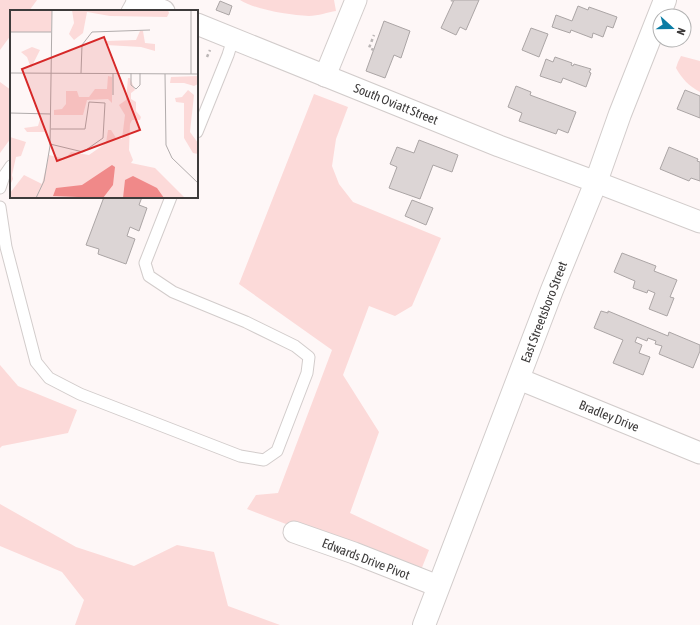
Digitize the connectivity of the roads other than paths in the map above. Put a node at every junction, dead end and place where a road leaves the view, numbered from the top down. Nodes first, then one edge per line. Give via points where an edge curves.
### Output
1 (133, 0) edge
2 (137, 0) edge
3 (356, 0) edge
4 (665, 0) edge
5 (128, 10) edge
6 (162, 10) edge
7 (198, 24) edge
8 (232, 39) junction
9 (325, 76) junction
10 (198, 130) edge
11 (10, 167) edge
12 (596, 182) junction
13 (0, 188) edge
14 (171, 198) edge
15 (0, 207) edge
16 (700, 222) edge
17 (519, 379) junction
18 (700, 453) edge
19 (294, 532) dead end
20 (438, 586) junction
21 (424, 625) edge

1 - 5 lane
2 - 6 street
3 - 9 street
4 - 12 main road, East Streetsboro Street
7 - 8 street, South Oviatt Street
8 - 9 street, South Oviatt Street
8 - 10 lane
9 - 12 street, South Oviatt Street
11 - 13 lane
12 - 16 street, South Oviatt Street
12 - 17 main road, East Streetsboro Street
14 - 15 lane via 145,263 149,276 173,292 246,322 295,346 309,357 307,373 277,451 264,460 240,456 80,394 49,378 36,362 6,247
17 - 18 street, Bradley Drive
17 - 20 main road, East Streetsboro Street
19 - 20 street, Edwards Drive Pivot
20 - 21 main road, East Streetsboro Street

